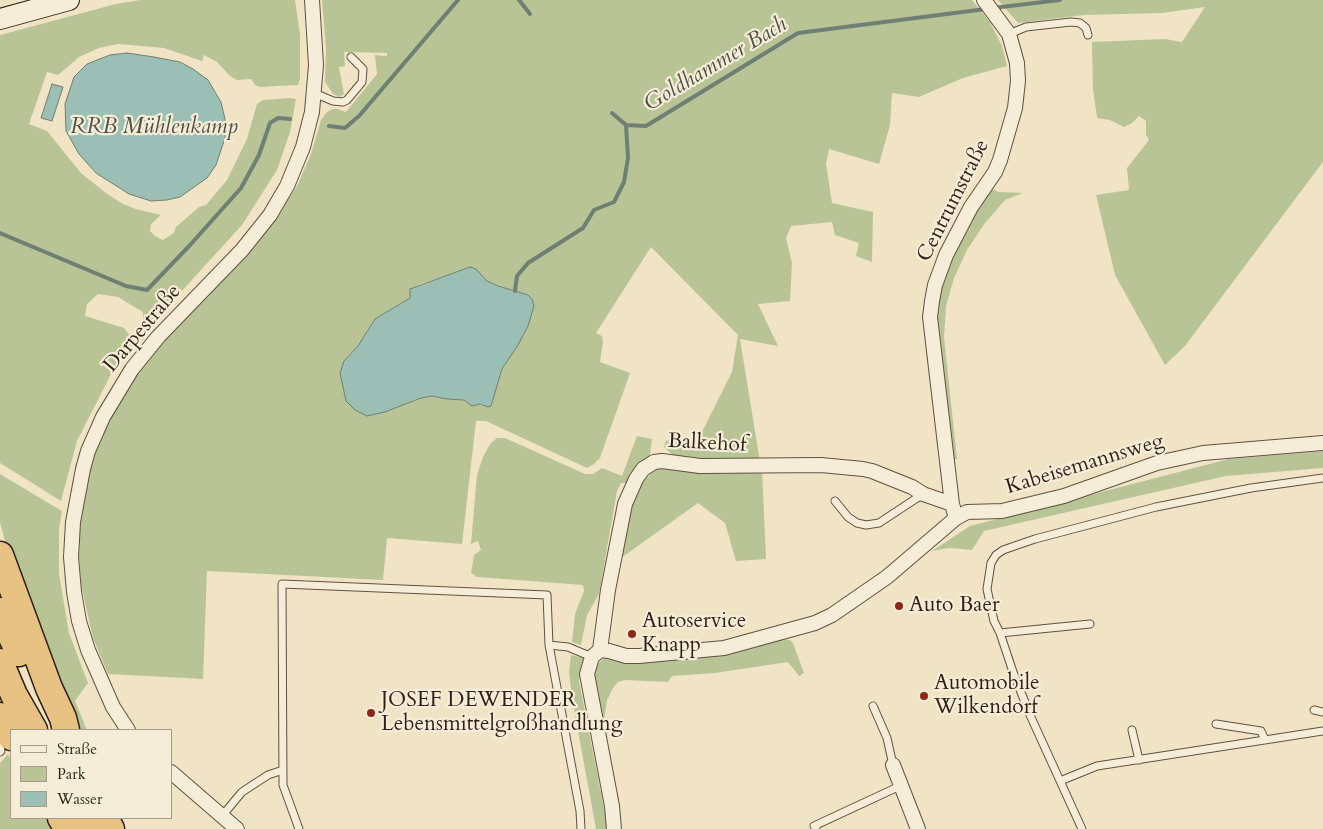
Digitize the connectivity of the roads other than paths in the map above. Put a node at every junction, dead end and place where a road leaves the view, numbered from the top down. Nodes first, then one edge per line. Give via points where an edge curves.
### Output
1 (19, 0) edge
2 (69, 0) edge
3 (312, 0) edge
4 (984, 1) edge
5 (0, 5) edge
6 (0, 20) edge
7 (1009, 34) junction
8 (1088, 35) dead end
9 (351, 57) dead end
10 (314, 93) junction
11 (1323, 443) edge
12 (1323, 478) edge
13 (923, 494) junction
14 (835, 501) dead end
15 (954, 511) junction
16 (0, 555) edge
17 (0, 611) edge
18 (1090, 624) dead end
19 (1000, 633) junction
20 (550, 645) junction
21 (596, 653) junction
22 (0, 662) edge
23 (873, 706) dead end
24 (1314, 710) dead end
25 (1323, 712) edge
26 (0, 716) edge
27 (1216, 724) dead end
28 (33, 729) edge
29 (56, 729) edge
30 (66, 729) edge
31 (127, 729) edge
32 (1132, 730) dead end
33 (1323, 731) edge
34 (10, 735) edge
35 (1265, 740) junction
36 (0, 744) edge
37 (0, 752) edge
38 (1139, 760) junction
39 (892, 765) joint
40 (283, 770) junction
41 (172, 773) edge
42 (1060, 781) junction
43 (900, 786) junction
44 (222, 816) junction
45 (237, 829) edge
46 (299, 829) edge
47 (581, 829) edge
48 (614, 829) edge
49 (816, 829) edge
50 (918, 829) edge
51 (1082, 829) edge

1 - 5 main road
2 - 6 main road
3 - 10 street, Darpestraße via 316,65
4 - 7 street, Centrumstraße
7 - 8 lane via 1026,27 1080,22
7 - 15 street, Centrumstraße via 1018,63 1018,81 1008,136 995,172 946,254 935,285 930,317
9 - 10 lane via 363,70 362,82 348,100 333,101
10 - 31 street, Darpestraße via 309,131 279,201 242,250 158,337 132,369 103,417 88,451 72,530 74,592 88,650 113,707
11 - 15 street, Kabeisemannsweg via 1203,452 1157,463 1064,496 1002,511
12 - 19 lane via 1250,488 1156,507 1003,550 991,563 987,589
13 - 14 lane via 879,523 857,523
13 - 15 street, Balkehof
13 - 21 street, Balkehof via 863,469 822,465 700,466 654,462 636,479 625,504
15 - 21 street, Kabeisemannsweg via 887,577 823,620 724,648 632,656
16 - 30 highway
17 - 29 highway
18 - 19 lane
19 - 42 lane via 1030,715
20 - 21 lane
20 - 40 lane via 547,594 282,584
20 - 47 lane
21 - 48 street, Balkehof via 587,674
22 - 28 highway
23 - 39 lane via 887,738
24 - 25 lane
26 - 34 highway
27 - 35 lane via 1261,731
32 - 38 lane
33 - 35 lane
35 - 38 lane
36 - 37 lane
38 - 42 lane via 1097,766
39 - 43 street
40 - 44 lane via 268,775 242,792
40 - 46 lane via 283,785
41 - 44 street
42 - 51 lane
43 - 49 lane via 814,826
43 - 50 street
44 - 45 street

